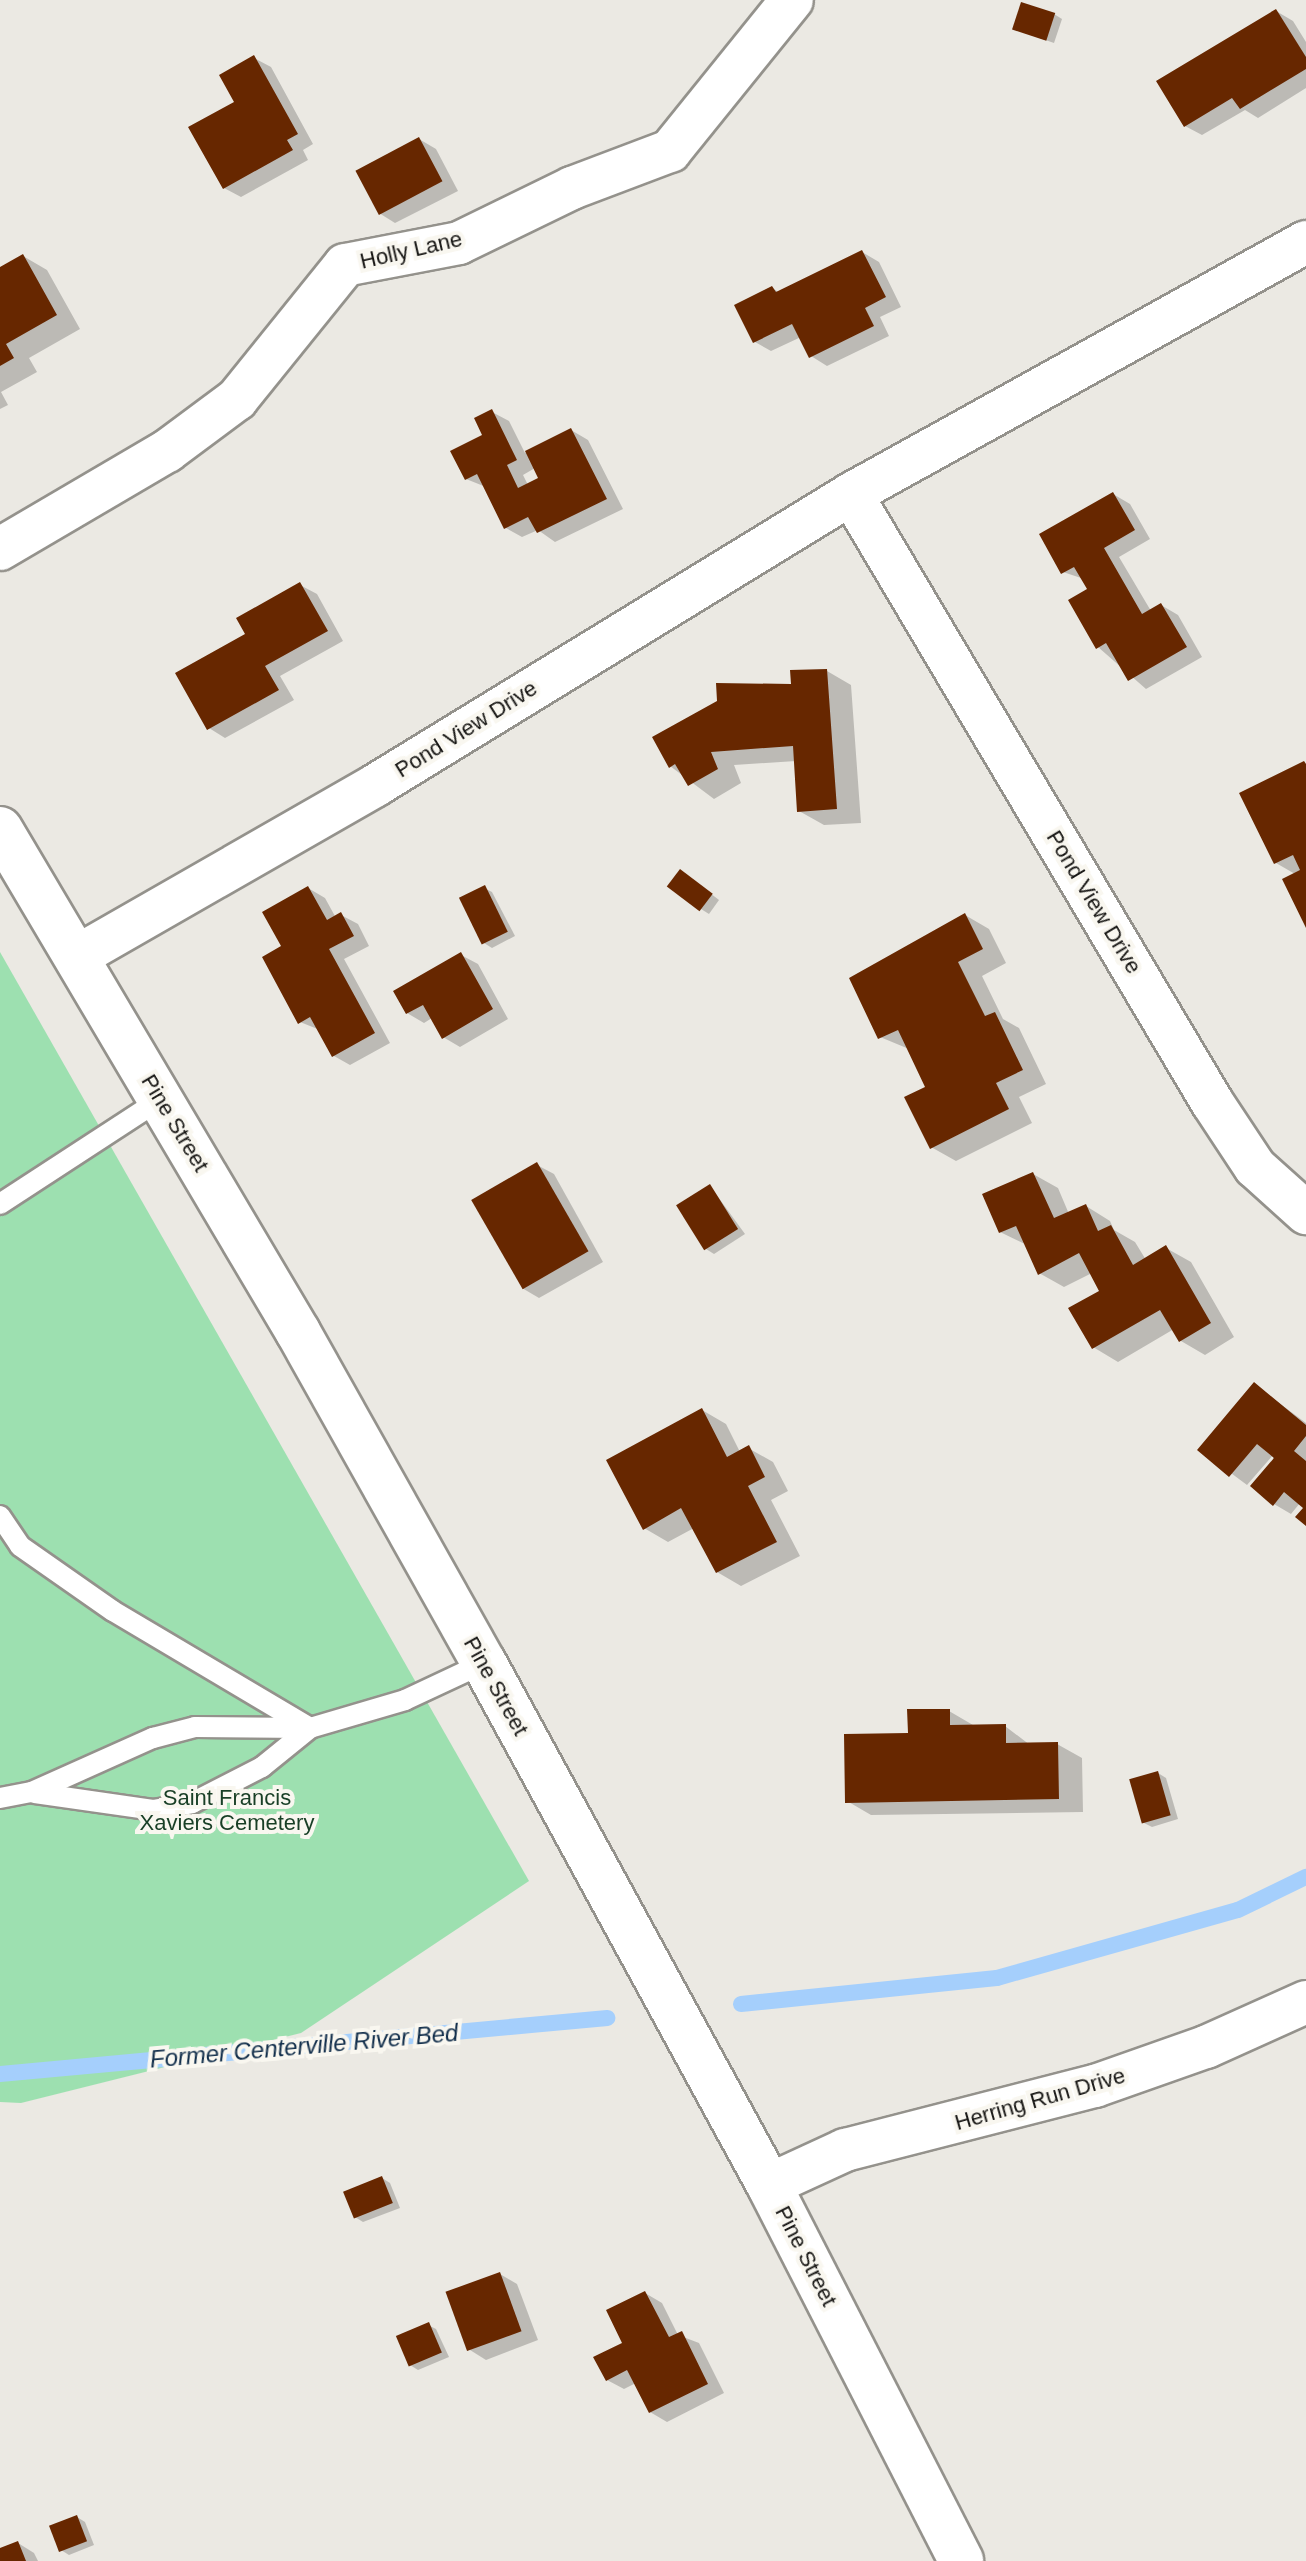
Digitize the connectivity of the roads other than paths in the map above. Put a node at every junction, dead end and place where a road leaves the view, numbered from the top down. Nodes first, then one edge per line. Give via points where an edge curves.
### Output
1 (792, 0) edge
2 (1306, 242) edge
3 (851, 494) junction
4 (0, 549) edge
5 (0, 829) edge
6 (76, 957) junction
7 (161, 1099) junction
8 (0, 1204) edge
9 (1306, 1213) edge
10 (0, 1516) edge
11 (484, 1663) junction
12 (310, 1728) junction
13 (32, 1792) junction
14 (0, 1798) edge
15 (1306, 2002) edge
16 (769, 2185) junction
17 (961, 2561) edge

1 - 4 street, Holly Lane via 670,151 572,188 459,243 345,265 237,399 167,451
2 - 3 street, Pond View Drive
3 - 6 street, Pond View Drive via 376,785
3 - 9 street, Pond View Drive via 1212,1102 1255,1167
5 - 6 main road, Pine Street
6 - 7 main road, Pine Street
7 - 8 lane
7 - 11 main road, Pine Street
10 - 12 lane via 20,1546 102,1603
11 - 12 lane via 405,1700
11 - 16 main road, Pine Street
12 - 13 lane via 195,1727 153,1738
12 - 13 lane via 262,1767 192,1803 153,1810
13 - 14 lane
15 - 16 street, Herring Run Drive via 1206,2047 1095,2086 845,2150
16 - 17 main road, Pine Street

